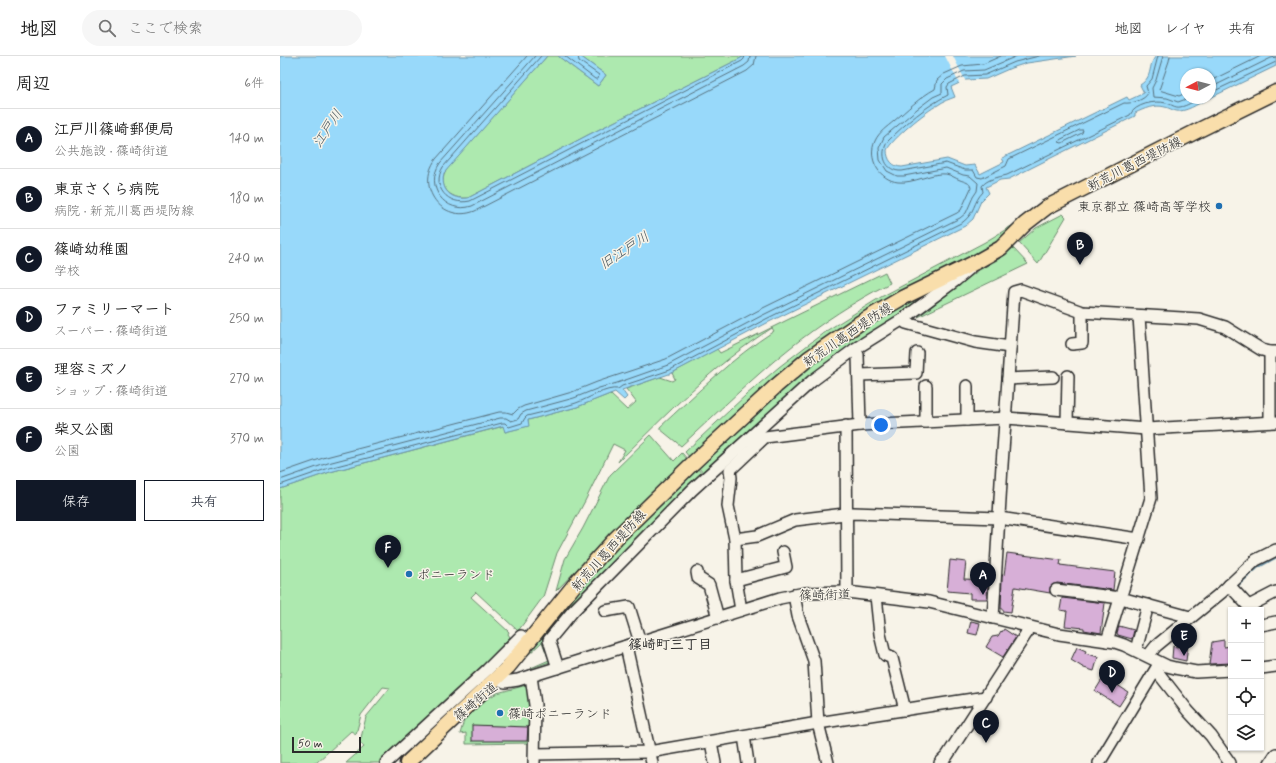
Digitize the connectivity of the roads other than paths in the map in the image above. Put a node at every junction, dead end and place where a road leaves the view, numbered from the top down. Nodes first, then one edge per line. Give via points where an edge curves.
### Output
1 (1276, 92) edge
2 (978, 262) junction
3 (1082, 312) junction
4 (1139, 316) junction
5 (903, 319) junction
6 (1072, 344) dead end
7 (1010, 347) junction
8 (855, 349) junction
9 (1273, 352) edge
10 (917, 353) dead end
11 (859, 375) junction
12 (1068, 376) dead end
13 (1054, 377) dead end
14 (1008, 379) junction
15 (926, 386) dead end
16 (967, 386) dead end
17 (1006, 418) junction
18 (967, 420) junction
19 (926, 422) junction
20 (1273, 422) edge
21 (1067, 423) junction
22 (860, 425) junction
23 (846, 426) junction
24 (1146, 429) junction
25 (847, 514) junction
26 (999, 518) junction
27 (1139, 538) junction
28 (735, 539) junction
29 (1276, 550) edge
30 (783, 552) dead end
31 (697, 572) dead end
32 (736, 580) junction
33 (1229, 585) junction
34 (1056, 590) dead end
35 (847, 592) junction
36 (1276, 592) edge
37 (794, 594) junction
38 (876, 596) junction
39 (1121, 598) junction
40 (1148, 605) junction
41 (1250, 607) edge
42 (1253, 607) edge
43 (742, 610) junction
44 (605, 611) dead end
45 (1190, 617) junction
46 (718, 618) junction
47 (993, 618) junction
48 (1276, 622) edge
49 (1264, 624) edge
50 (1028, 627) junction
51 (1107, 641) junction
52 (640, 642) junction
53 (529, 643) junction
54 (626, 646) junction
55 (1136, 650) junction
56 (1148, 656) junction
57 (1158, 666) junction
58 (1276, 666) edge
59 (558, 668) junction
60 (1264, 668) edge
61 (1228, 670) edge
62 (531, 676) junction
63 (497, 679) junction
64 (986, 697) junction
65 (905, 710) junction
66 (818, 724) junction
67 (744, 736) junction
68 (711, 742) junction
69 (1276, 754) edge
70 (650, 758) edge
71 (534, 759) edge
72 (943, 762) edge
73 (1102, 762) edge
74 (386, 763) edge
75 (407, 763) edge
76 (715, 763) edge
77 (748, 763) edge
78 (828, 763) edge
79 (1230, 763) edge
80 (1270, 763) edge

1 - 2 main road, 新荒川葛西堤防線 via 1047,207 1000,248
2 - 5 street
2 - 53 main road, 新荒川葛西堤防線 via 886,307 808,358 693,463 616,538
3 - 4 street
3 - 6 street via 1082,343
3 - 7 street via 1021,290 1016,291 1013,294
4 - 9 street via 1199,319 1225,327 1262,350
4 - 24 street
5 - 7 street via 906,323 975,342
5 - 8 street
7 - 14 street
8 - 11 street via 858,355
8 - 59 street via 812,381 708,474 573,611 549,640
9 - 20 street
10 - 11 street via 916,373
11 - 22 street
12 - 21 street
13 - 14 street
14 - 17 street
15 - 19 street
16 - 18 street
17 - 18 street
17 - 21 street
17 - 26 street
18 - 19 street
19 - 22 street
20 - 24 street
21 - 24 street
22 - 23 street
23 - 25 street
23 - 28 street via 765,437 730,470 728,506
24 - 27 street via 1151,498
25 - 26 street
25 - 28 street via 795,520 757,536
25 - 35 street
26 - 27 street
26 - 47 street
27 - 39 street
28 - 32 street
29 - 33 street via 1256,560
30 - 32 street via 786,567
31 - 46 street via 698,578 709,585
32 - 43 street
33 - 41 street
33 - 45 street
34 - 39 street
35 - 37 street, 篠崎街道
35 - 38 street, 篠崎街道
36 - 42 street
37 - 43 street, 篠崎街道
37 - 66 street via 798,616 814,661
38 - 47 street, 篠崎街道 via 929,602
38 - 65 street via 885,655 892,658
39 - 40 street
39 - 51 street
40 - 45 street
40 - 55 street
43 - 46 street, 篠崎街道
44 - 52 street via 629,607
45 - 56 street
46 - 52 street, 篠崎街道
47 - 50 street, 篠崎街道
48 - 49 street
50 - 51 street, 篠崎街道
50 - 64 street
51 - 55 street, 篠崎街道
52 - 54 street, 篠崎街道
53 - 63 main road, 新荒川葛西堤防線
53 - 74 street via 521,636
54 - 59 street, 篠崎街道
54 - 70 street
55 - 56 street, 篠崎街道
56 - 57 street, 篠崎街道
57 - 61 street, 篠崎街道 via 1196,672
57 - 73 street
57 - 79 street via 1188,711 1211,736
58 - 60 street
59 - 62 street, 篠崎街道
62 - 63 street, 篠崎街道 via 508,682
62 - 71 street via 535,704
63 - 75 main road, 篠崎街道
64 - 65 street
64 - 72 street
65 - 66 street
66 - 67 street
66 - 78 street
67 - 68 street
67 - 77 street
68 - 70 street
68 - 76 street
69 - 80 street
70 - 71 street

